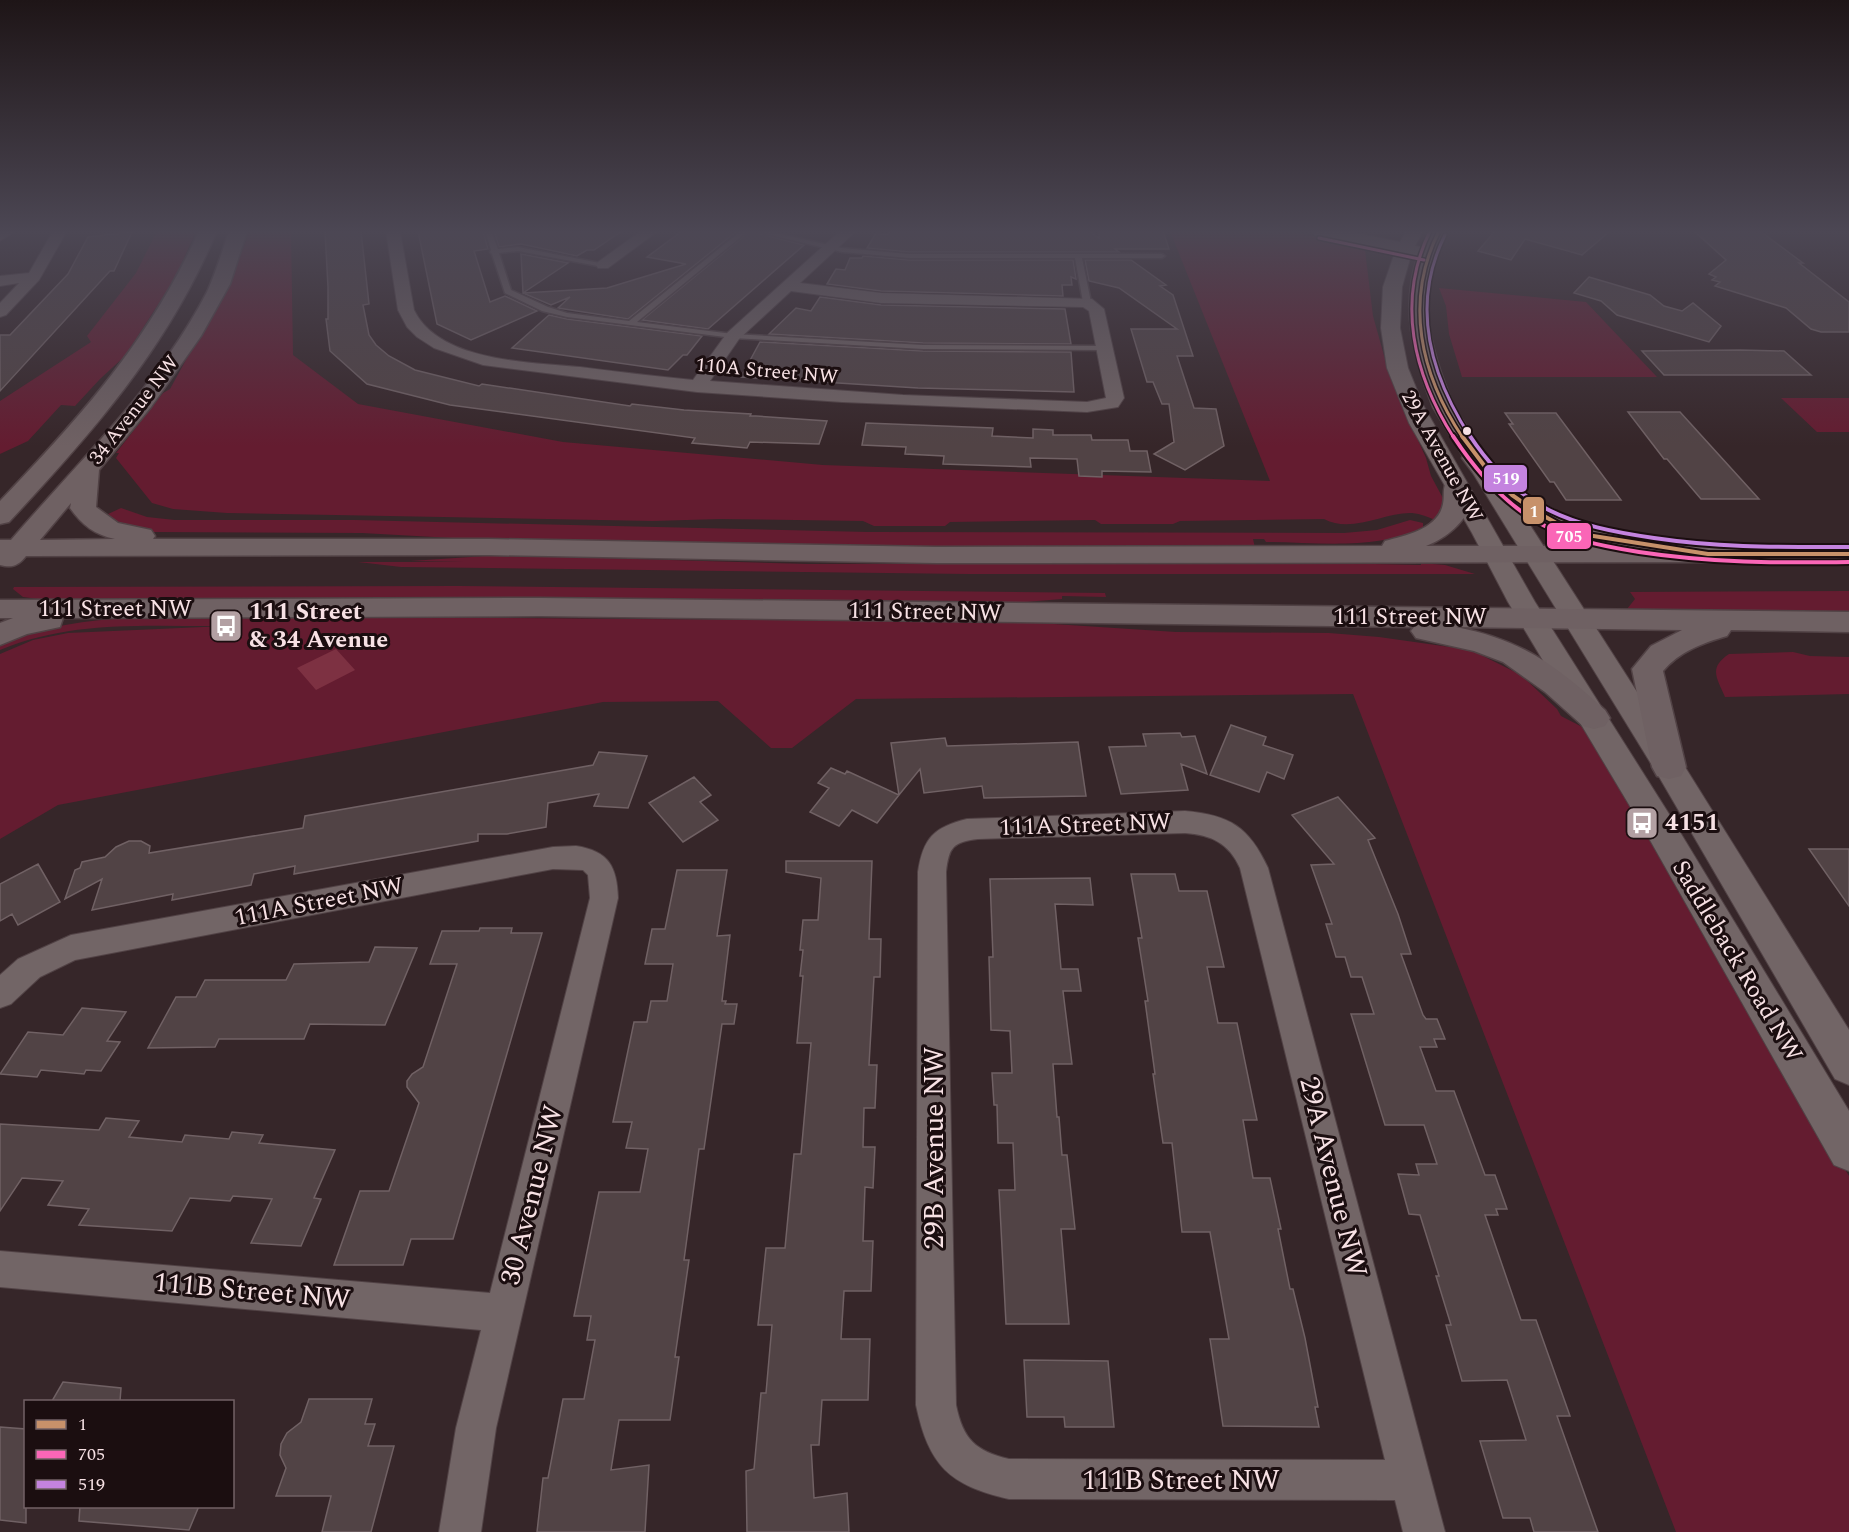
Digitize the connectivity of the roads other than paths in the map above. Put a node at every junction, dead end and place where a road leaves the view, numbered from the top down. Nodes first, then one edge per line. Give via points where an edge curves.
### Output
1 (172, 302) edge
2 (210, 302) edge
3 (405, 302) edge
4 (533, 302) edge
5 (656, 302) edge
6 (769, 302) edge
7 (1088, 302) edge
8 (1391, 302) edge
9 (1417, 302) edge
10 (629, 324) junction
11 (733, 336) junction
12 (1105, 348) junction
13 (697, 387) junction
14 (72, 439) junction
15 (1474, 458) junction
16 (87, 471) junction
17 (1456, 486) junction
18 (0, 491) edge
19 (0, 516) edge
20 (9, 548) edge
21 (272, 548) junction
22 (1374, 554) junction
23 (1494, 554) junction
24 (1536, 554) junction
25 (1711, 554) junction
26 (1849, 554) edge
27 (0, 569) edge
28 (0, 609) edge
29 (97, 610) junction
30 (1357, 617) junction
31 (1532, 618) junction
32 (1576, 618) junction
33 (1747, 621) junction
34 (1849, 622) edge
35 (0, 635) edge
36 (1594, 718) junction
37 (1669, 767) junction
38 (1226, 831) joint
39 (945, 838) joint
40 (594, 862) joint
41 (0, 994) edge
42 (1849, 1066) edge
43 (1849, 1150) edge
44 (0, 1269) edge
45 (504, 1313) junction
46 (957, 1458) joint
47 (1410, 1480) junction
48 (460, 1532) edge
49 (1424, 1532) edge

1 - 14 main road, 34 Avenue NW via 115,387
2 - 16 main road, 34 Avenue NW via 153,388
3 - 13 street, 110A Street NW via 414,326 424,337 449,349 494,361
4 - 10 lane via 554,312
5 - 10 lane
6 - 11 street
7 - 12 street via 1096,309
8 - 17 street, 29A Avenue NW via 1403,386
9 - 15 street, 29A Avenue NW via 1425,358 1444,408
10 - 11 lane
11 - 12 lane via 934,348
11 - 13 street
12 - 13 street, 110A Street NW via 1115,398 1112,403 1087,407 893,401
14 - 18 main road
14 - 19 main road, 34 Avenue NW
15 - 24 street, 29A Avenue NW
15 - 25 main road via 1511,496 1559,525 1614,541
16 - 20 main road, 34 Avenue NW
16 - 21 main road via 83,508 106,530
17 - 22 main road via 1456,508 1437,530
17 - 23 street, 29A Avenue NW
20 - 21 main road
20 - 27 main road, 34 Avenue NW
21 - 22 main road via 501,547 936,555
22 - 23 main road
23 - 24 main road
23 - 31 street, 29A Avenue NW
24 - 25 main road
24 - 32 street, 29A Avenue NW
25 - 26 main road
28 - 29 main road, 111 Street NW
29 - 30 main road, 111 Street NW via 540,607
29 - 35 main road via 20,626
30 - 31 main road, 111 Street NW
30 - 36 main road via 1484,643 1526,663 1561,686
31 - 32 main road, 111 Street NW
31 - 36 street, Saddleback Road NW
32 - 33 main road, 111 Street NW
32 - 37 street, Saddleback Road NW
33 - 34 main road, 111 Street NW
33 - 37 main road via 1672,644 1647,669
36 - 43 street, Saddleback Road NW
37 - 42 street, Saddleback Road NW
38 - 39 street, 111A Street NW via 1196,823 978,828
38 - 47 street, 29A Avenue NW via 1242,844 1254,868
39 - 46 street, 29B Avenue NW via 935,850 932,873 936,1405 945,1441
40 - 41 street, 111A Street NW via 583,857 554,858 84,945 44,959
40 - 45 street, 30 Avenue NW via 603,873 604,898
44 - 45 street, 111B Street NW
45 - 48 street, 30 Avenue NW via 471,1449
46 - 47 street, 111B Street NW via 988,1475 1009,1479
47 - 49 street, 29A Avenue NW

